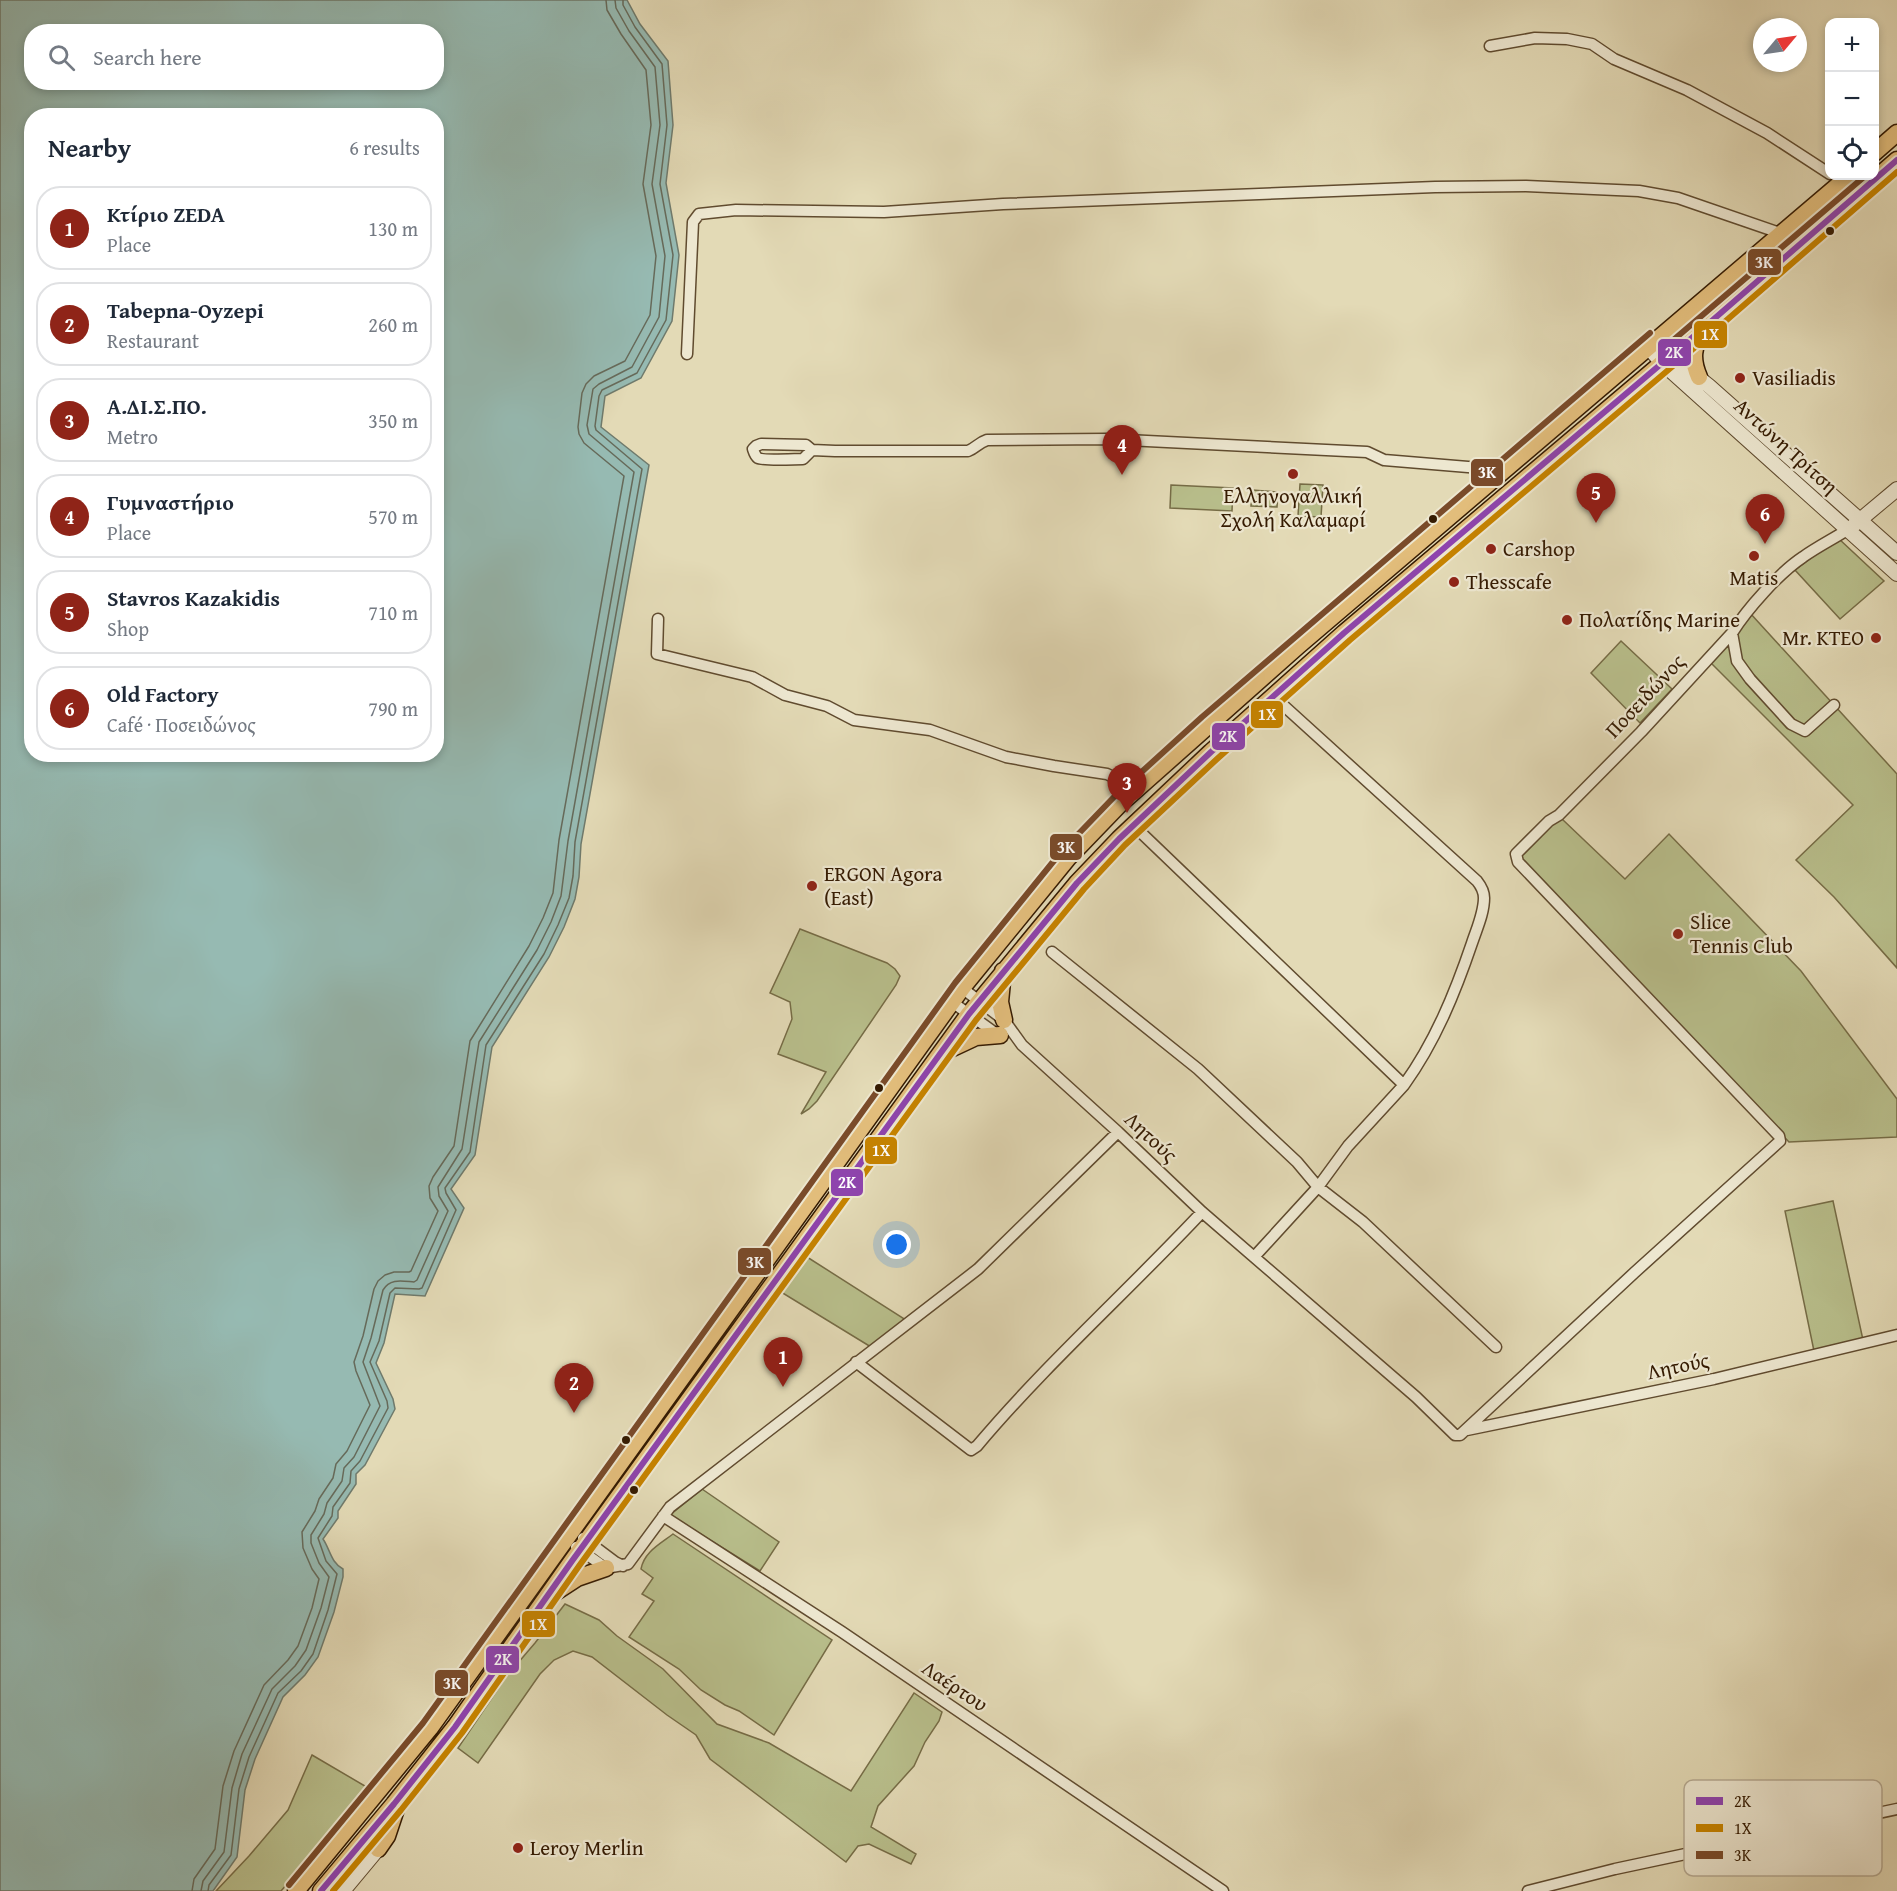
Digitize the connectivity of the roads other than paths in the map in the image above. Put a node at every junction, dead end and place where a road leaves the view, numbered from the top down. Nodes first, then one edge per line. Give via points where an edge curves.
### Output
1 (1490, 46) dead end
2 (1897, 133) edge
3 (1879, 149) edge
4 (1897, 160) edge
5 (1825, 169) edge
6 (1835, 180) edge
7 (1780, 233) junction
8 (1707, 325) junction
9 (1652, 343) junction
10 (687, 354) dead end
11 (1666, 358) junction
12 (1699, 377) junction
13 (812, 450) dead end
14 (1504, 470) junction
15 (1897, 489) edge
16 (1861, 520) junction
17 (1847, 530) junction
18 (1897, 553) edge
19 (1897, 574) edge
20 (658, 619) dead end
21 (1732, 633) junction
22 (1273, 696) junction
23 (1834, 705) dead end
24 (1137, 789) junction
25 (1133, 825) junction
26 (1052, 952) dead end
27 (1003, 971) junction
28 (957, 995) junction
29 (974, 1007) junction
30 (1002, 1028) junction
31 (1022, 1045) junction
32 (940, 1053) junction
33 (1404, 1085) junction
34 (1118, 1132) junction
35 (1318, 1187) junction
36 (1202, 1212) junction
37 (1254, 1257) junction
38 (1897, 1335) edge
39 (1496, 1347) dead end
40 (856, 1362) junction
41 (1466, 1431) junction
42 (663, 1516) junction
43 (569, 1536) junction
44 (584, 1546) junction
45 (623, 1566) junction
46 (606, 1568) junction
47 (548, 1596) junction
48 (404, 1792) junction
49 (1897, 1809) edge
50 (1882, 1812) edge
51 (378, 1849) joint
52 (1684, 1855) edge
53 (296, 1891) edge
54 (321, 1891) edge
55 (344, 1891) edge
56 (1223, 1891) edge
57 (1528, 1891) edge

1 - 5 street via 1535,38 1592,44 1614,59 1687,90
2 - 3 main road
4 - 8 main road
6 - 7 main road
7 - 9 main road
7 - 10 street via 1678,198 1639,191 1526,186 1050,202 884,212 709,212 699,214 693,222
8 - 11 main road
8 - 12 main road via 1694,352
9 - 11 street, Αντώνη Τρίτση
9 - 14 main road
11 - 12 street, Αντώνη Τρίτση
11 - 17 street, Αντώνη Τρίτση
11 - 22 main road
12 - 16 street, Αντώνη Τρίτση
13 - 14 street via 968,451 987,440 1107,439 1367,452 1384,460
14 - 24 main road
15 - 16 street, Ποσειδώνος
16 - 17 street, Ποσειδώνος
16 - 18 street, Αντώνη Τρίτση
17 - 19 street, Αντώνη Τρίτση
17 - 21 street, Ποσειδώνος via 1788,569
20 - 24 street via 657,654 752,677 785,695 827,706 854,720 930,730 1006,757 1107,774
21 - 23 street via 1737,660 1791,724 1804,732
21 - 41 street, Ποσειδώνος via 1633,741 1517,851 1516,859 1781,1139
22 - 25 main road
22 - 33 street via 1477,881 1484,892 1481,918 1458,982 1440,1025
24 - 28 main road via 1068,858
25 - 27 main road via 1077,883
25 - 33 street
26 - 35 street via 1198,1069 1297,1161
27 - 29 main road
27 - 30 main road
28 - 29 street, Λητούς
28 - 29 street, Λητούς
28 - 43 main road
29 - 30 street, Λητούς
29 - 30 street, Λητούς
29 - 32 main road
30 - 31 street, Λητούς
30 - 31 street, Λητούς
30 - 32 main road
31 - 34 street, Λητούς
32 - 44 main road
33 - 35 street via 1348,1146
34 - 36 street, Λητούς
34 - 40 street via 978,1269
35 - 37 street
35 - 39 street via 1363,1222
36 - 37 street, Λητούς
36 - 40 street via 1012,1404 972,1450
37 - 41 street, Λητούς via 1455,1435
38 - 41 street, Λητούς via 1714,1379
40 - 42 street
42 - 45 street
42 - 56 street, Λαέρτου via 842,1632
43 - 44 street
43 - 53 main road via 417,1746
44 - 45 street
44 - 46 street
44 - 47 main road
45 - 46 street
46 - 47 main road via 577,1578
47 - 48 main road
48 - 51 main road
48 - 54 main road
49 - 50 street
51 - 55 street
52 - 57 street

